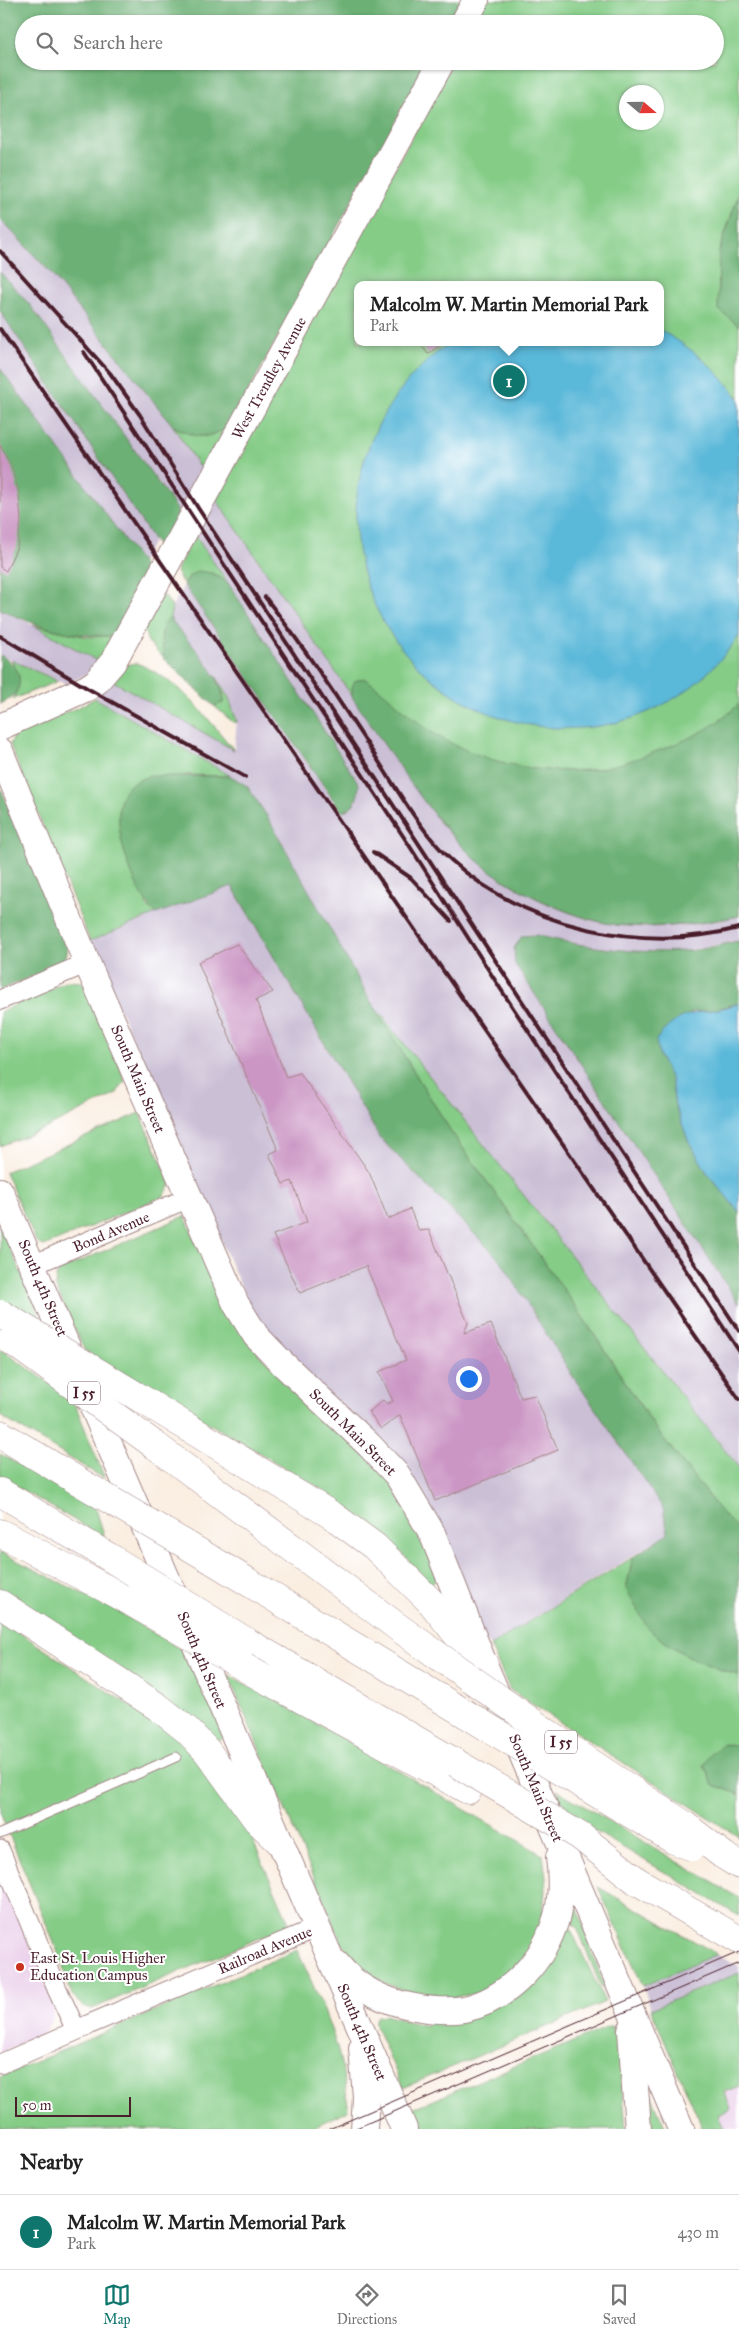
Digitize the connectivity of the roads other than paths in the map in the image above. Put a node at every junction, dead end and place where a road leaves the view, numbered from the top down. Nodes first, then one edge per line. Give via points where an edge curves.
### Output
1 (476, 0) edge
2 (468, 15) edge
3 (437, 70) edge
4 (0, 727) edge
5 (0, 751) edge
6 (87, 963) junction
7 (0, 1000) edge
8 (0, 1191) edge
9 (188, 1198) junction
10 (33, 1265) junction
11 (3, 1325) edge
12 (0, 1434) edge
13 (0, 1492) edge
14 (0, 1533) edge
15 (0, 1604) edge
16 (484, 1664) junction
17 (176, 1757) dead end
18 (0, 1834) edge
19 (558, 1840) junction
20 (280, 1842) junction
21 (0, 1850) edge
22 (731, 1860) edge
23 (637, 1881) junction
24 (318, 1927) junction
25 (739, 1940) edge
26 (330, 1956) junction
27 (630, 2010) junction
28 (360, 2028) junction
29 (0, 2064) edge
30 (364, 2129) edge
31 (404, 2129) edge
32 (638, 2129) edge
33 (681, 2129) edge

1 - 2 street
3 - 4 street, West Trendley Avenue via 113,662 87,688
5 - 6 street, South Main Street
6 - 7 street
6 - 9 street, South Main Street
8 - 10 street, South 4th Street
9 - 10 street, Bond Avenue
9 - 16 street, South Main Street via 236,1304 256,1336 370,1444 398,1476 414,1501 432,1533
10 - 20 street, South 4th Street
11 - 16 highway, bridge via 135,1394 333,1516 374,1546 431,1602
11 - 22 highway, I 55, bridge via 156,1446 399,1628
12 - 22 highway, I 55, bridge via 674,1840
13 - 23 highway, bridge via 248,1642 580,1836
14 - 23 highway, bridge
15 - 20 highway via 158,1707 187,1730 212,1757 257,1820
16 - 19 street, South Main Street
17 - 18 lane
19 - 26 street via 560,1900 554,1928 526,1973 506,1991 485,2002 446,2011 406,2006 370,1992 343,1972
19 - 27 street, South Main Street
20 - 24 street, South 4th Street
21 - 24 street, Railroad Avenue via 76,2030
23 - 25 highway
24 - 26 street, South 4th Street
24 - 29 street, Railroad Avenue
26 - 28 street, South 4th Street
27 - 32 street
27 - 33 street, South Main Street
28 - 30 street via 366,2097
28 - 31 street, South 4th Street

